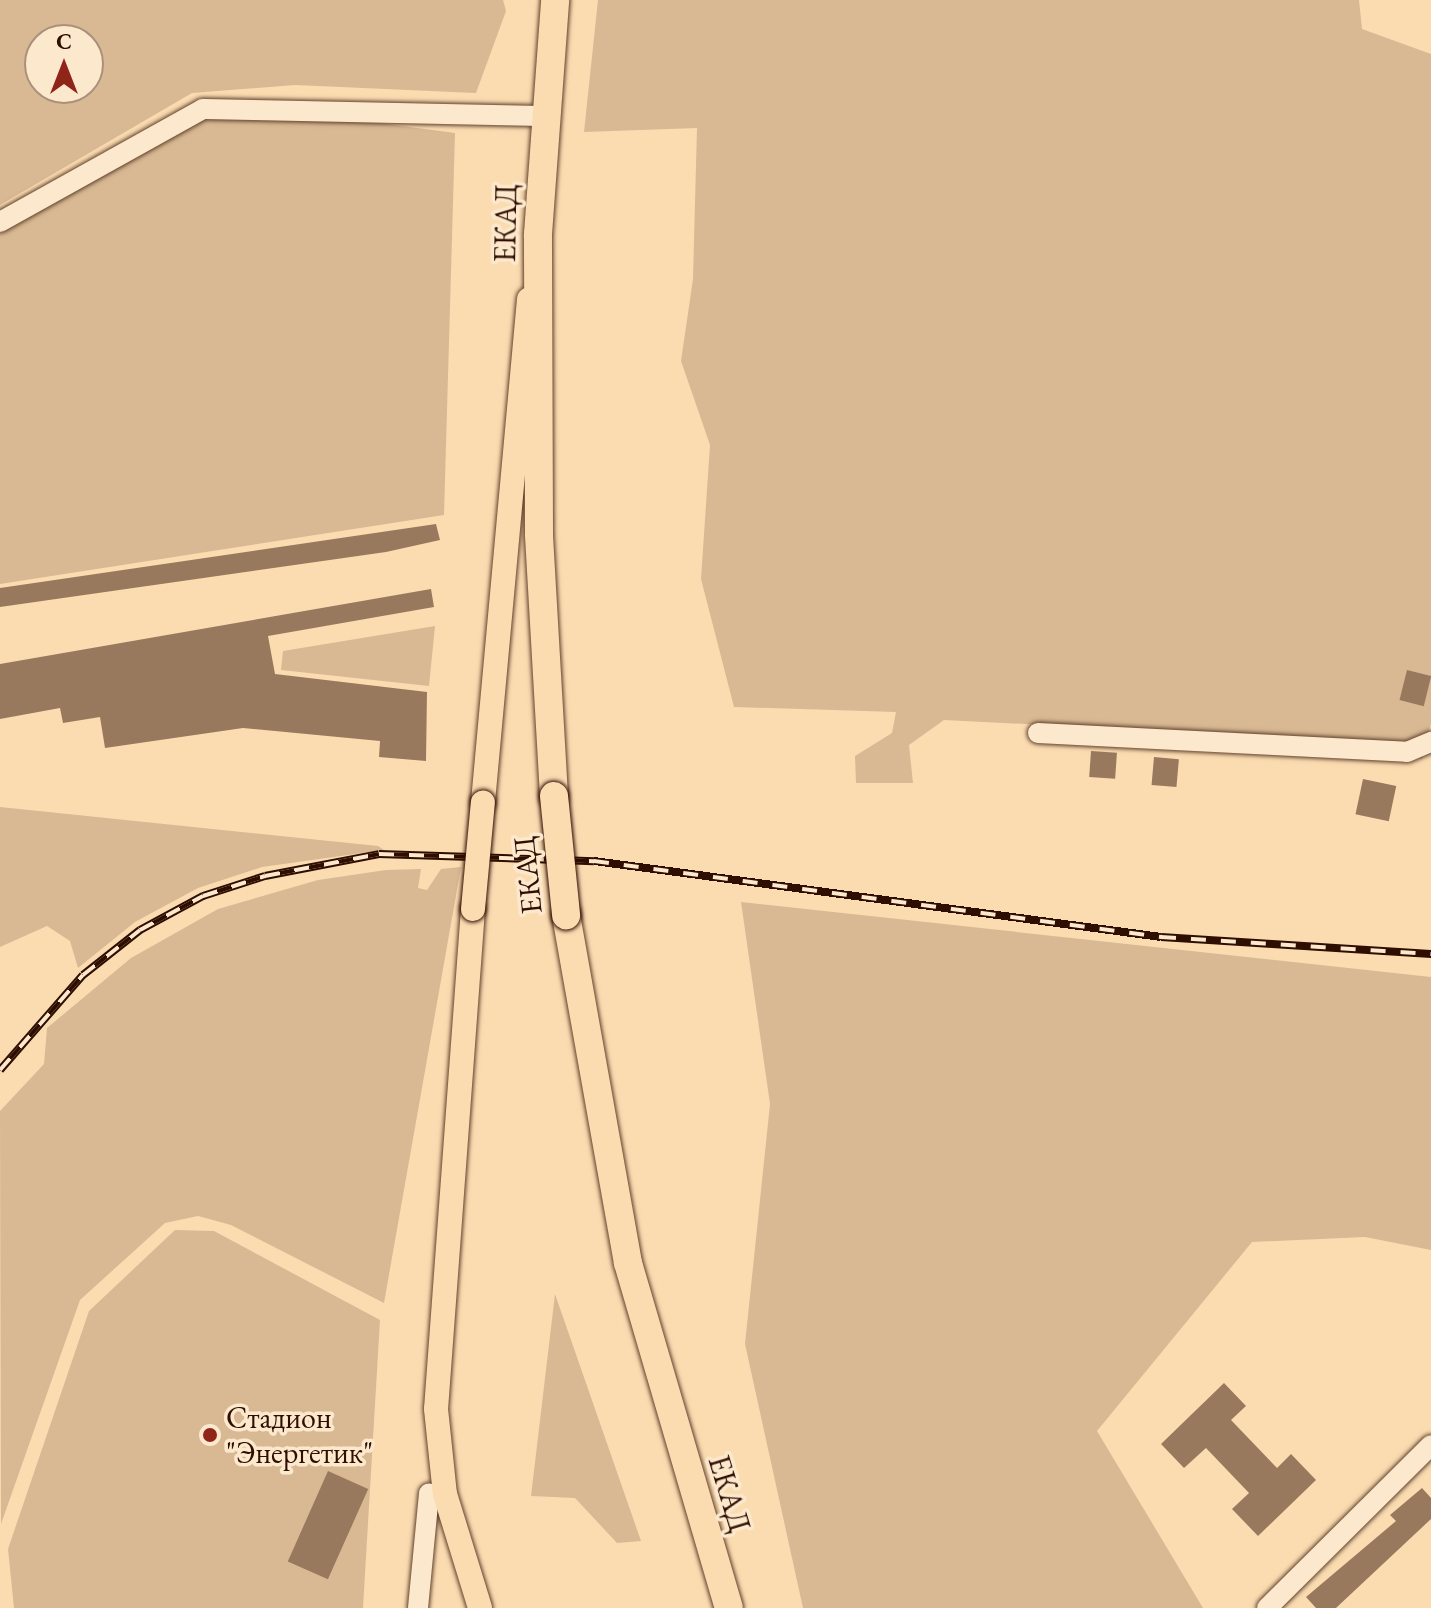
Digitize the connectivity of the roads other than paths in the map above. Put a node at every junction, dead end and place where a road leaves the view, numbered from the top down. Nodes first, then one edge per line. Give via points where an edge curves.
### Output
1 (555, 0) edge
2 (543, 116) junction
3 (0, 222) edge
4 (538, 234) junction
5 (1038, 733) dead end
6 (1431, 742) edge
7 (1431, 1445) edge
8 (445, 1494) junction
9 (418, 1608) edge
10 (480, 1608) edge
11 (729, 1608) edge
12 (1267, 1608) edge

1 - 2 highway, ЕКАД
2 - 3 street via 203,109
2 - 4 highway, ЕКАД
4 - 8 main road, bridge via 522,352 473,909 436,1409
4 - 11 highway, ЕКАД, bridge via 539,534 566,915 628,1263
5 - 6 street via 1407,752
7 - 12 street
8 - 9 street via 429,1494
8 - 10 main road

